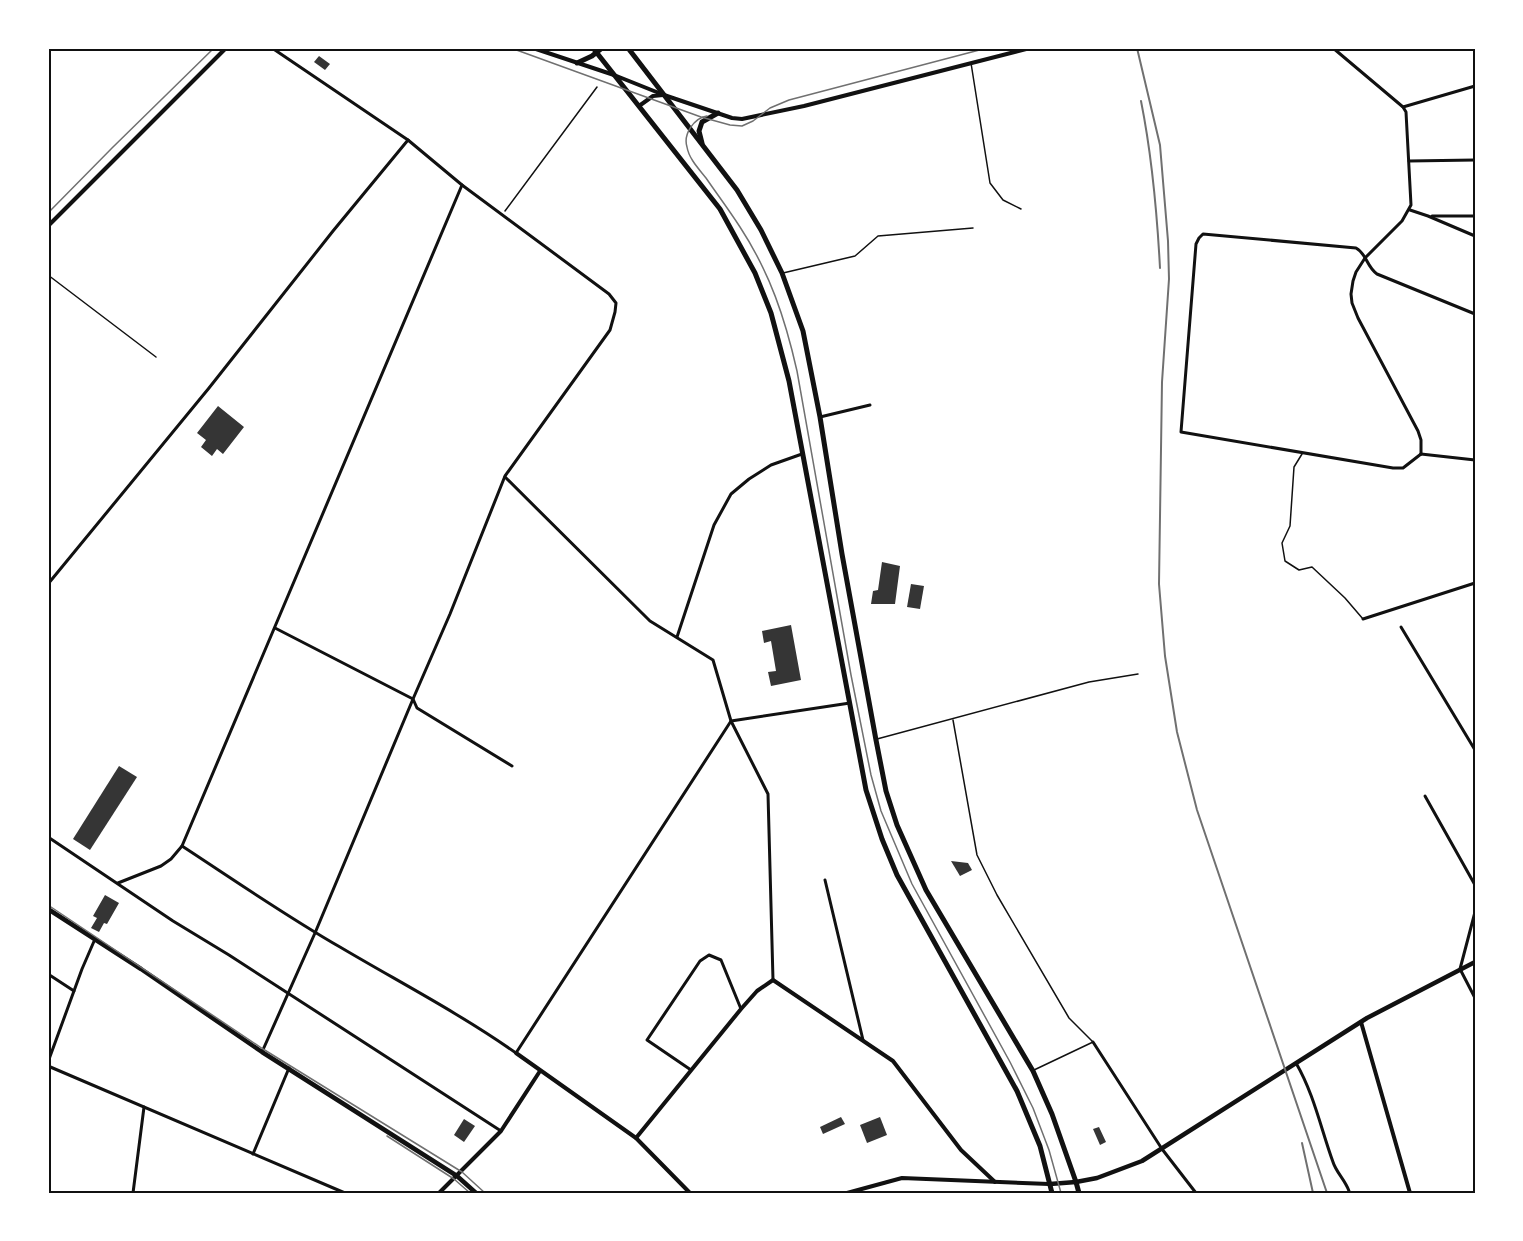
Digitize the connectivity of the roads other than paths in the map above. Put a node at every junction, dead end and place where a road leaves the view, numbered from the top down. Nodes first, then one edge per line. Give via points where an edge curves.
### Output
1 (225, 48) edge
2 (272, 48) edge
3 (533, 48) edge
4 (628, 48) edge
5 (1030, 48) edge
6 (1335, 48) edge
7 (597, 50) edge
8 (971, 62) junction
9 (577, 63) junction
10 (614, 75) junction
11 (1475, 86) edge
12 (664, 95) junction
13 (639, 106) junction
14 (1403, 107) junction
15 (717, 113) junction
16 (408, 140) junction
17 (703, 148) junction
18 (1475, 160) edge
19 (1409, 161) junction
20 (462, 185) junction
21 (1022, 208) dead end
22 (1409, 210) junction
23 (1428, 216) junction
24 (1475, 216) edge
25 (48, 226) edge
26 (974, 228) dead end
27 (1475, 236) edge
28 (1365, 258) junction
29 (782, 273) junction
30 (48, 276) edge
31 (1475, 314) edge
32 (156, 357) dead end
33 (870, 405) dead end
34 (820, 417) junction
35 (802, 454) junction
36 (1302, 454) junction
37 (1421, 454) junction
38 (1475, 460) edge
39 (505, 476) junction
40 (48, 584) edge
41 (1475, 584) edge
42 (1363, 620) joint
43 (1401, 627) dead end
44 (275, 628) junction
45 (677, 638) junction
46 (1138, 674) dead end
47 (413, 699) junction
48 (850, 703) junction
49 (953, 720) junction
50 (731, 721) junction
51 (876, 740) junction
52 (1475, 750) edge
53 (513, 766) dead end
54 (1425, 796) dead end
55 (48, 837) edge
56 (182, 846) junction
57 (825, 880) dead end
58 (118, 883) junction
59 (1475, 885) edge
60 (48, 909) edge
61 (1475, 912) edge
62 (315, 933) junction
63 (95, 939) junction
64 (1475, 962) edge
65 (1460, 969) junction
66 (48, 974) edge
67 (773, 980) junction
68 (74, 991) junction
69 (289, 994) junction
70 (1475, 998) edge
71 (741, 1009) junction
72 (1361, 1022) junction
73 (862, 1040) junction
74 (1093, 1042) junction
75 (262, 1052) junction
76 (516, 1053) junction
77 (48, 1064) edge
78 (1296, 1064) junction
79 (289, 1068) junction
80 (691, 1070) junction
81 (540, 1071) junction
82 (1033, 1071) junction
83 (144, 1107) junction
84 (501, 1131) junction
85 (636, 1138) junction
86 (1162, 1149) junction
87 (253, 1154) junction
88 (457, 1176) junction
89 (995, 1182) junction
90 (1076, 1182) junction
91 (1050, 1184) junction
92 (1349, 1191) dead end
93 (133, 1193) edge
94 (345, 1193) edge
95 (439, 1193) edge
96 (476, 1193) edge
97 (690, 1193) edge
98 (847, 1193) edge
99 (1052, 1193) edge
100 (1079, 1193) edge
101 (1196, 1193) edge
102 (1410, 1193) edge

1 - 25 street
2 - 16 street
3 - 9 street
4 - 12 main road
5 - 8 street
6 - 14 street
7 - 9 main road
7 - 10 main road
8 - 15 street via 747,118
8 - 21 lane via 990,183 1003,200
9 - 10 street
10 - 12 street
10 - 13 main road
11 - 14 street
12 - 13 street via 653,96
12 - 15 street
12 - 17 main road
13 - 35 main road via 720,209 755,273 771,313 789,381
14 - 19 street
15 - 17 main road via 702,122 699,131
16 - 20 street
16 - 40 street
17 - 29 main road via 737,190
18 - 19 street
19 - 22 street
20 - 39 street via 616,303 609,330
20 - 44 street
22 - 23 street
22 - 28 street
23 - 24 street
23 - 27 street
26 - 29 lane via 878,236 855,256
28 - 31 street via 1377,274
28 - 36 street via 1351,248 1203,234 1196,244 1181,432
28 - 37 street via 1353,281 1352,303 1418,431
29 - 34 main road via 803,331
30 - 32 lane
33 - 34 street
34 - 51 main road
35 - 45 street via 771,465 731,494 714,525
35 - 48 main road
36 - 37 street via 1403,468
36 - 42 lane via 1294,467 1290,526 1282,543 1285,561 1299,570 1312,567
37 - 38 street
39 - 45 street via 650,621
39 - 47 street
41 - 42 street
43 - 52 street
44 - 47 street
44 - 56 street
45 - 50 street via 713,660
46 - 49 lane via 1089,682
47 - 53 street via 417,708
47 - 62 street
48 - 50 street
48 - 91 main road via 866,790 882,839 906,891 1017,1091 1040,1146
49 - 51 lane
49 - 74 lane via 977,855 1069,1018
50 - 67 street via 768,794
50 - 76 street
51 - 82 main road via 886,791 912,862
54 - 59 street
55 - 58 street
56 - 58 street via 161,866
56 - 62 street
57 - 73 street
58 - 69 street
60 - 63 main road
61 - 65 street
62 - 69 street
62 - 76 street via 412,987
63 - 68 street
63 - 75 main road
64 - 65 main road
65 - 70 street
65 - 72 main road
66 - 68 street
67 - 71 street
67 - 73 street
68 - 77 street
69 - 75 street
69 - 84 street
71 - 80 street
71 - 80 street via 721,960 709,955 704,958 647,1040
72 - 78 main road
72 - 102 street
73 - 89 street via 893,1061 961,1150
74 - 82 lane
74 - 86 street
75 - 79 main road
76 - 81 street
77 - 83 street
78 - 86 main road
78 - 92 street via 1305,1078 1334,1165
79 - 87 street
79 - 88 main road
80 - 85 street
81 - 84 street
81 - 85 street
82 - 90 main road
83 - 87 street
83 - 93 street
84 - 88 street
85 - 97 street
86 - 90 main road via 1142,1161
86 - 101 street
87 - 94 street
88 - 95 street
88 - 96 main road
89 - 91 street
89 - 98 street via 902,1178
90 - 91 main road
90 - 100 main road
91 - 99 main road

